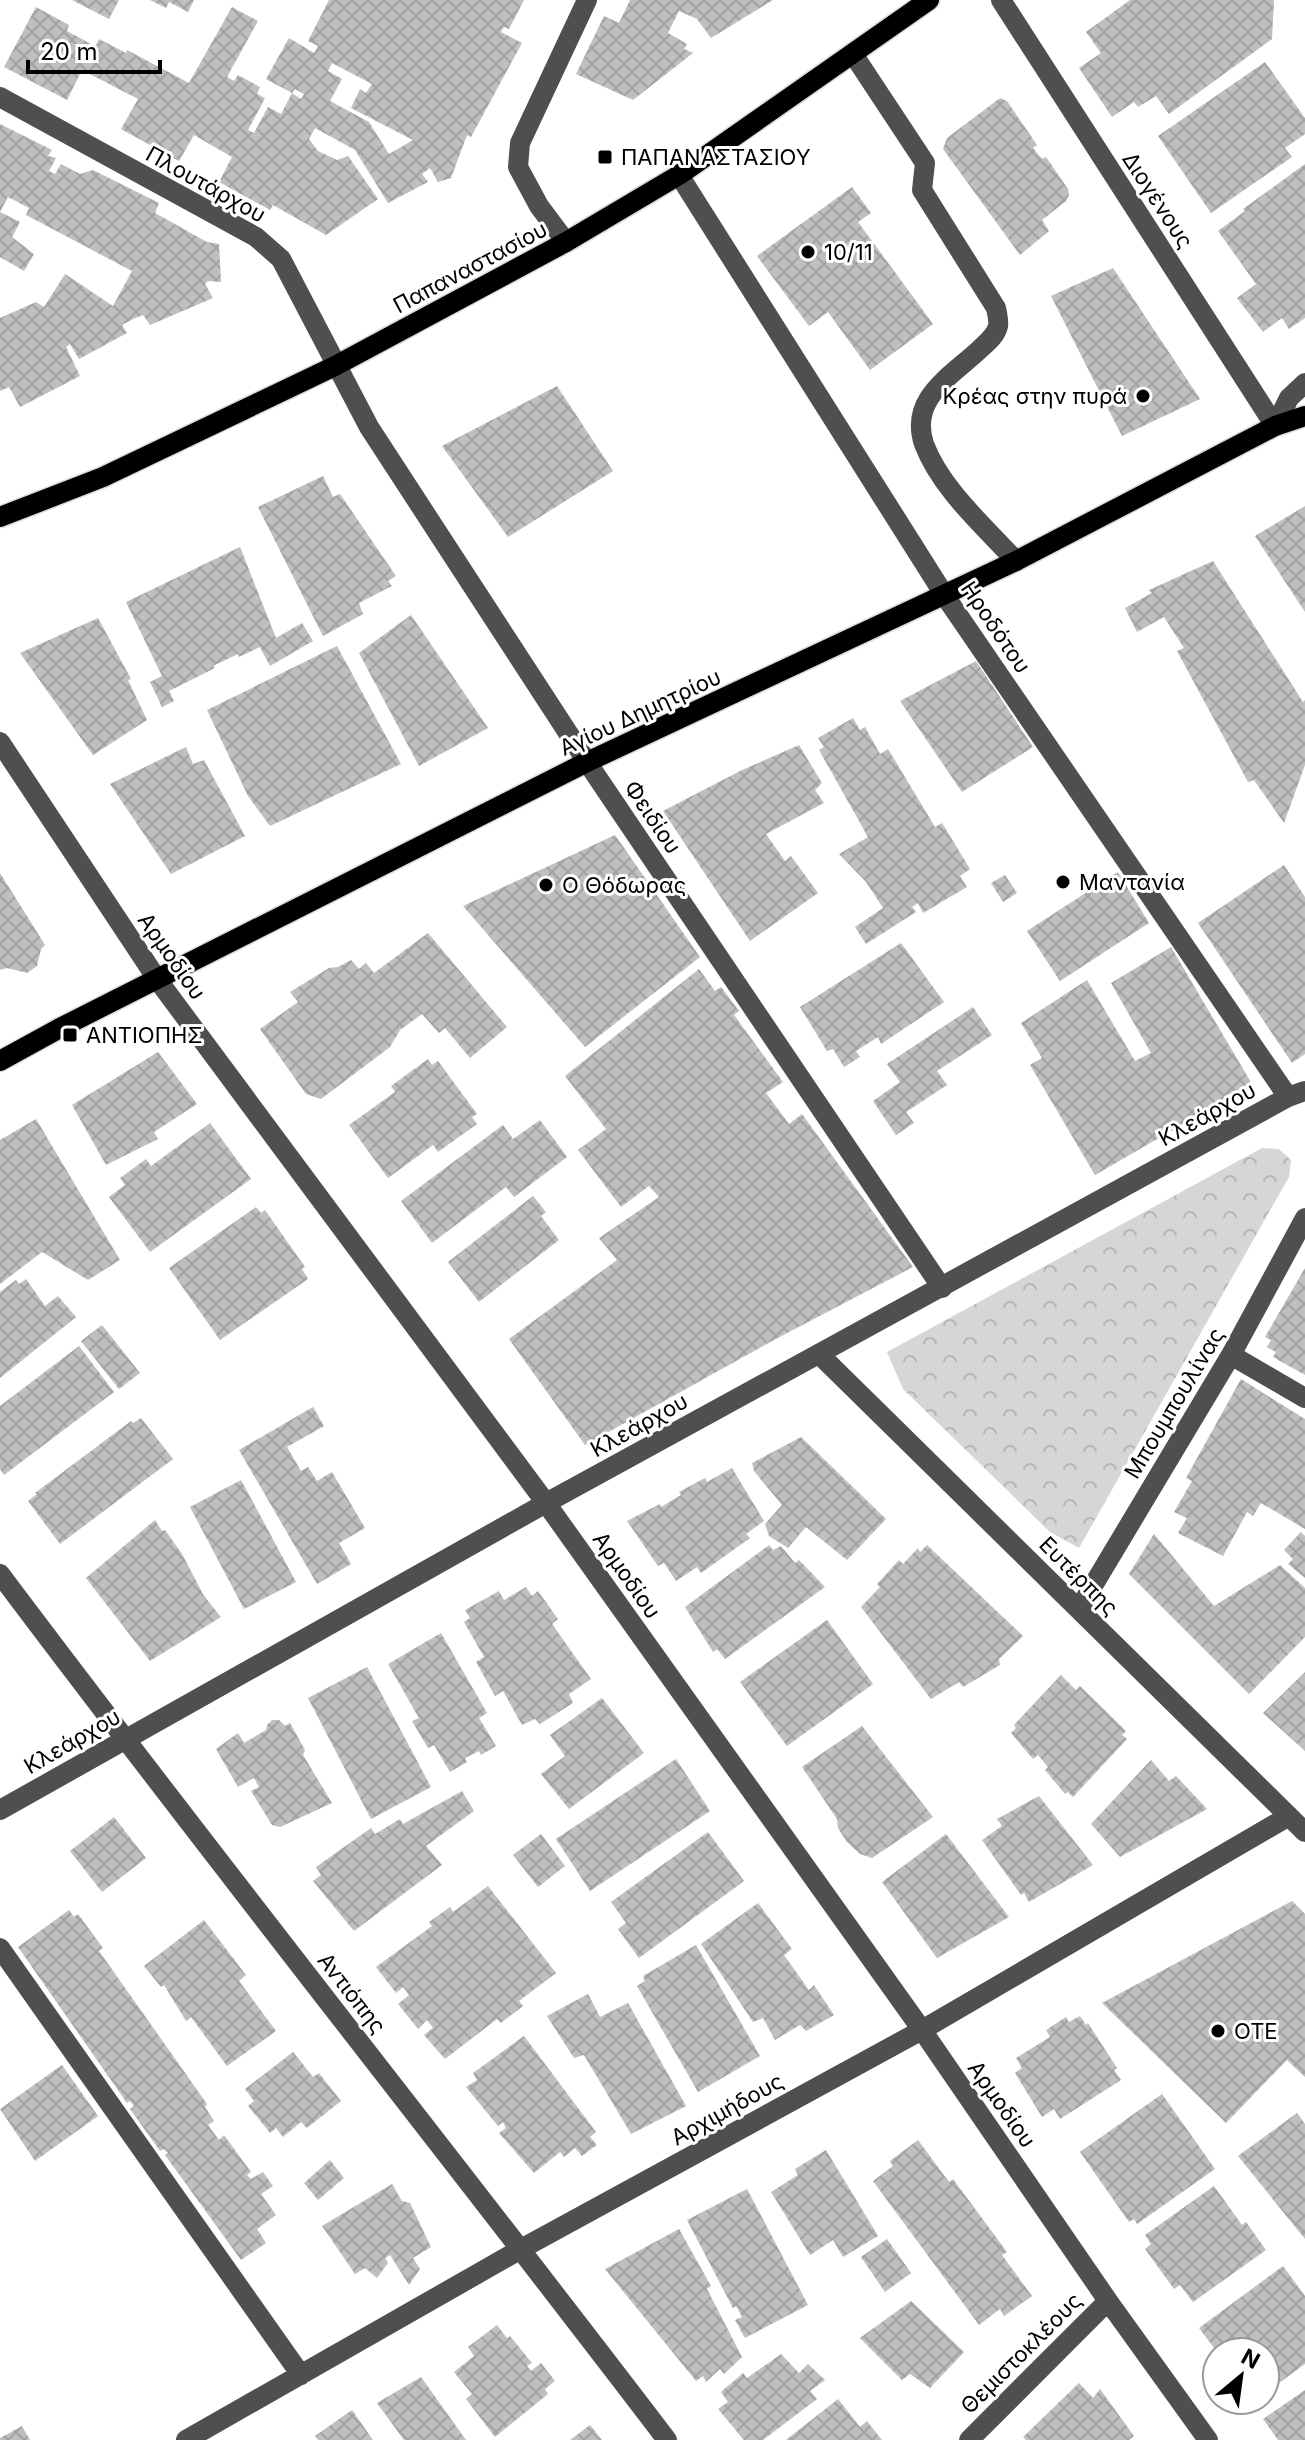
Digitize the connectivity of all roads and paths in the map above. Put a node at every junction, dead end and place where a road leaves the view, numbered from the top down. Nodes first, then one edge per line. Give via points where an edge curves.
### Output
1 (587, 0) edge
2 (929, 0) edge
3 (1001, 0) edge
4 (853, 54) junction
5 (0, 97) edge
6 (679, 175) junction
7 (566, 242) junction
8 (335, 366) junction
9 (1305, 383) edge
10 (1305, 416) edge
11 (1275, 426) junction
12 (0, 517) edge
13 (1016, 561) junction
14 (945, 596) junction
15 (0, 742) edge
16 (587, 762) junction
17 (157, 979) junction
18 (0, 1061) edge
19 (1297, 1094) edge
20 (1305, 1218) edge
21 (942, 1288) junction
22 (819, 1354) junction
23 (1231, 1355) junction
24 (1305, 1398) edge
25 (546, 1503) junction
26 (0, 1574) edge
27 (1079, 1609) junction
28 (124, 1739) junction
29 (0, 1810) edge
30 (1289, 1816) junction
31 (1305, 1832) edge
32 (0, 1948) edge
33 (922, 2030) junction
34 (521, 2249) junction
35 (1108, 2301) junction
36 (301, 2375) junction
37 (186, 2440) edge
38 (667, 2440) edge
39 (969, 2440) edge
40 (1208, 2440) edge

1 - 7 street via 520,143 518,167
2 - 4 main road, Παπαναστασίου
3 - 11 street, Διογένους
4 - 6 main road, Παπαναστασίου
4 - 13 street via 925,163 922,190 996,308 998,326 990,339 926,398 920,420 924,444 939,472
5 - 8 street, Πλουτάρχου via 256,237 281,259
6 - 7 main road, Παπαναστασίου
6 - 14 street, Ηροδότου
7 - 8 main road, Παπαναστασίου
8 - 12 main road, Παπαναστασίου via 103,477
8 - 16 street, Φειδίου via 369,427
9 - 11 street via 1289,398
10 - 11 main road, Αγίου Δημητρίου
11 - 13 main road, Αγίου Δημητρίου
13 - 14 main road, Αγίου Δημητρίου
14 - 16 main road, Αγίου Δημητρίου
14 - 19 street, Ηροδότου
15 - 17 street, Αρμοδίου
16 - 17 main road, Αγίου Δημητρίου
16 - 21 street, Φειδίου
17 - 18 main road, Αγίου Δημητρίου
17 - 25 street, Αρμοδίου
19 - 21 street, Κλεάρχου
20 - 23 street, Μπουμπουλίνας
21 - 22 street, Κλεάρχου
22 - 25 street, Κλεάρχου
22 - 27 street, Ευτέρπης
23 - 24 street
23 - 27 street, Μπουμπουλίνας
25 - 28 street, Κλεάρχου
25 - 33 street, Αρμοδίου
26 - 28 street, Αντιόπης
27 - 30 street, Ευτέρπης
28 - 29 street, Κλεάρχου
28 - 34 street, Αντιόπης
30 - 31 street, Ευτέρπης
30 - 33 street, Αρχιμήδους
32 - 36 street
33 - 34 street, Αρχιμήδους
33 - 35 street, Αρμοδίου
34 - 36 street, Αρχιμήδους
34 - 38 street, Αντιόπης
35 - 39 street, Θεμιστοκλέους
35 - 40 street, Αρμοδίου
36 - 37 street, Αρχιμήδους

